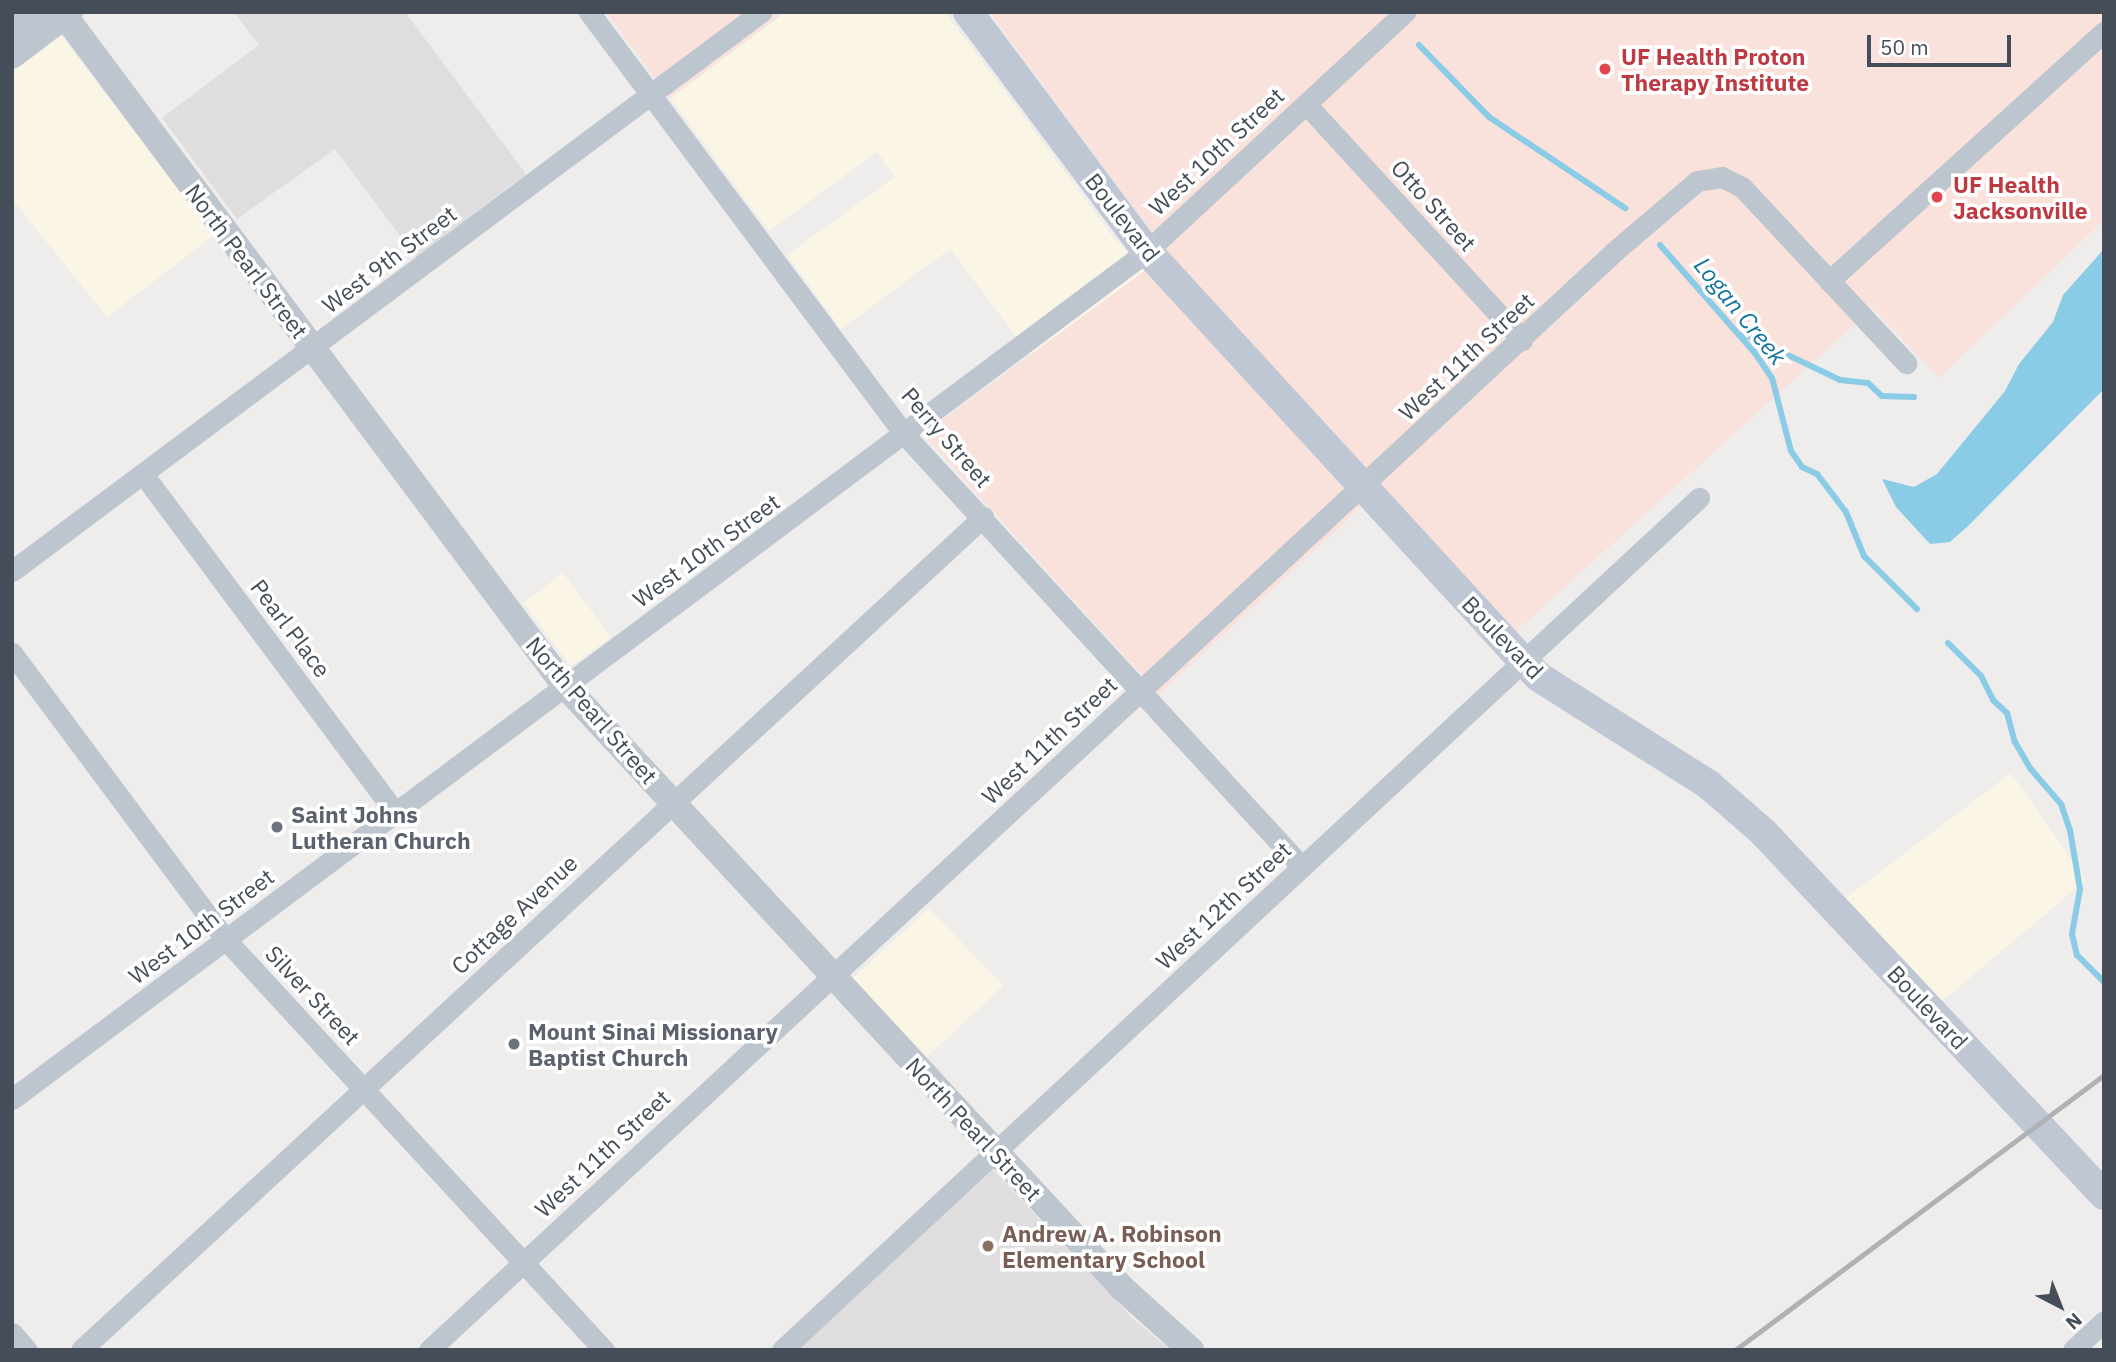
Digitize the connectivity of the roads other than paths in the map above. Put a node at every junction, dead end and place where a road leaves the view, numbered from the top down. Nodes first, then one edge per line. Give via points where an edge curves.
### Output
1 (37, 12) edge
2 (589, 12) edge
3 (761, 12) edge
4 (968, 12) edge
5 (1405, 12) edge
6 (66, 14) edge
7 (12, 30) edge
8 (2104, 32) edge
9 (12, 55) edge
10 (651, 95) junction
11 (1306, 104) junction
12 (1147, 251) junction
13 (1829, 281) junction
14 (1522, 340) junction
15 (313, 349) junction
16 (1906, 363) dead end
17 (904, 434) junction
18 (143, 474) junction
19 (1363, 488) junction
20 (1699, 498) dead end
21 (983, 517) junction
22 (12, 571) edge
23 (12, 653) edge
24 (1524, 662) junction
25 (565, 686) junction
26 (1141, 691) junction
27 (672, 801) junction
28 (396, 814) junction
29 (1302, 867) junction
30 (226, 940) junction
31 (833, 976) junction
32 (363, 1088) junction
33 (12, 1099) edge
34 (995, 1151) junction
35 (2104, 1195) edge
36 (523, 1262) junction
37 (2104, 1321) edge
38 (12, 1334) edge
39 (27, 1350) edge
40 (81, 1350) edge
41 (429, 1350) edge
42 (604, 1350) edge
43 (782, 1350) edge
44 (1191, 1350) edge
45 (2073, 1350) edge

1 - 7 street
2 - 10 street, Perry Street
3 - 10 street, West 9th Street
4 - 12 main road, Boulevard
5 - 11 street, West 10th Street
6 - 9 street
6 - 15 street, North Pearl Street
8 - 13 street
10 - 15 street, West 9th Street
10 - 17 street, Perry Street
11 - 12 street, West 10th Street
11 - 14 street, Otto Street
12 - 17 street, West 10th Street
12 - 19 main road, Boulevard
13 - 14 street, West 11th Street via 1742,187 1711,177 1684,191
13 - 16 street
14 - 19 street, West 11th Street
15 - 18 street, West 9th Street
15 - 25 street, North Pearl Street
17 - 21 street, Perry Street
17 - 25 street, West 10th Street
18 - 22 street, West 9th Street
18 - 28 street, Pearl Place
19 - 24 main road, Boulevard
19 - 26 street, West 11th Street
20 - 24 street, West 12th Street
21 - 26 street, Perry Street
21 - 27 street, Cottage Avenue
23 - 30 street, Silver Street
24 - 29 street, West 12th Street
24 - 35 main road, Boulevard via 1539,677 1709,785 1763,832
25 - 27 street, North Pearl Street
25 - 28 street, West 10th Street
26 - 29 street, Perry Street
26 - 31 street, West 11th Street
27 - 31 street, North Pearl Street
27 - 32 street, Cottage Avenue
28 - 30 street, West 10th Street
29 - 34 street, West 12th Street
30 - 32 street, Silver Street
30 - 33 street, West 10th Street
31 - 34 street, North Pearl Street
31 - 36 street, West 11th Street
32 - 36 street, Silver Street
32 - 40 street, Cottage Avenue
34 - 43 street, West 12th Street
34 - 44 street, North Pearl Street via 1122,1289
36 - 41 street, West 11th Street
36 - 42 street, Silver Street
37 - 45 street
38 - 39 street

